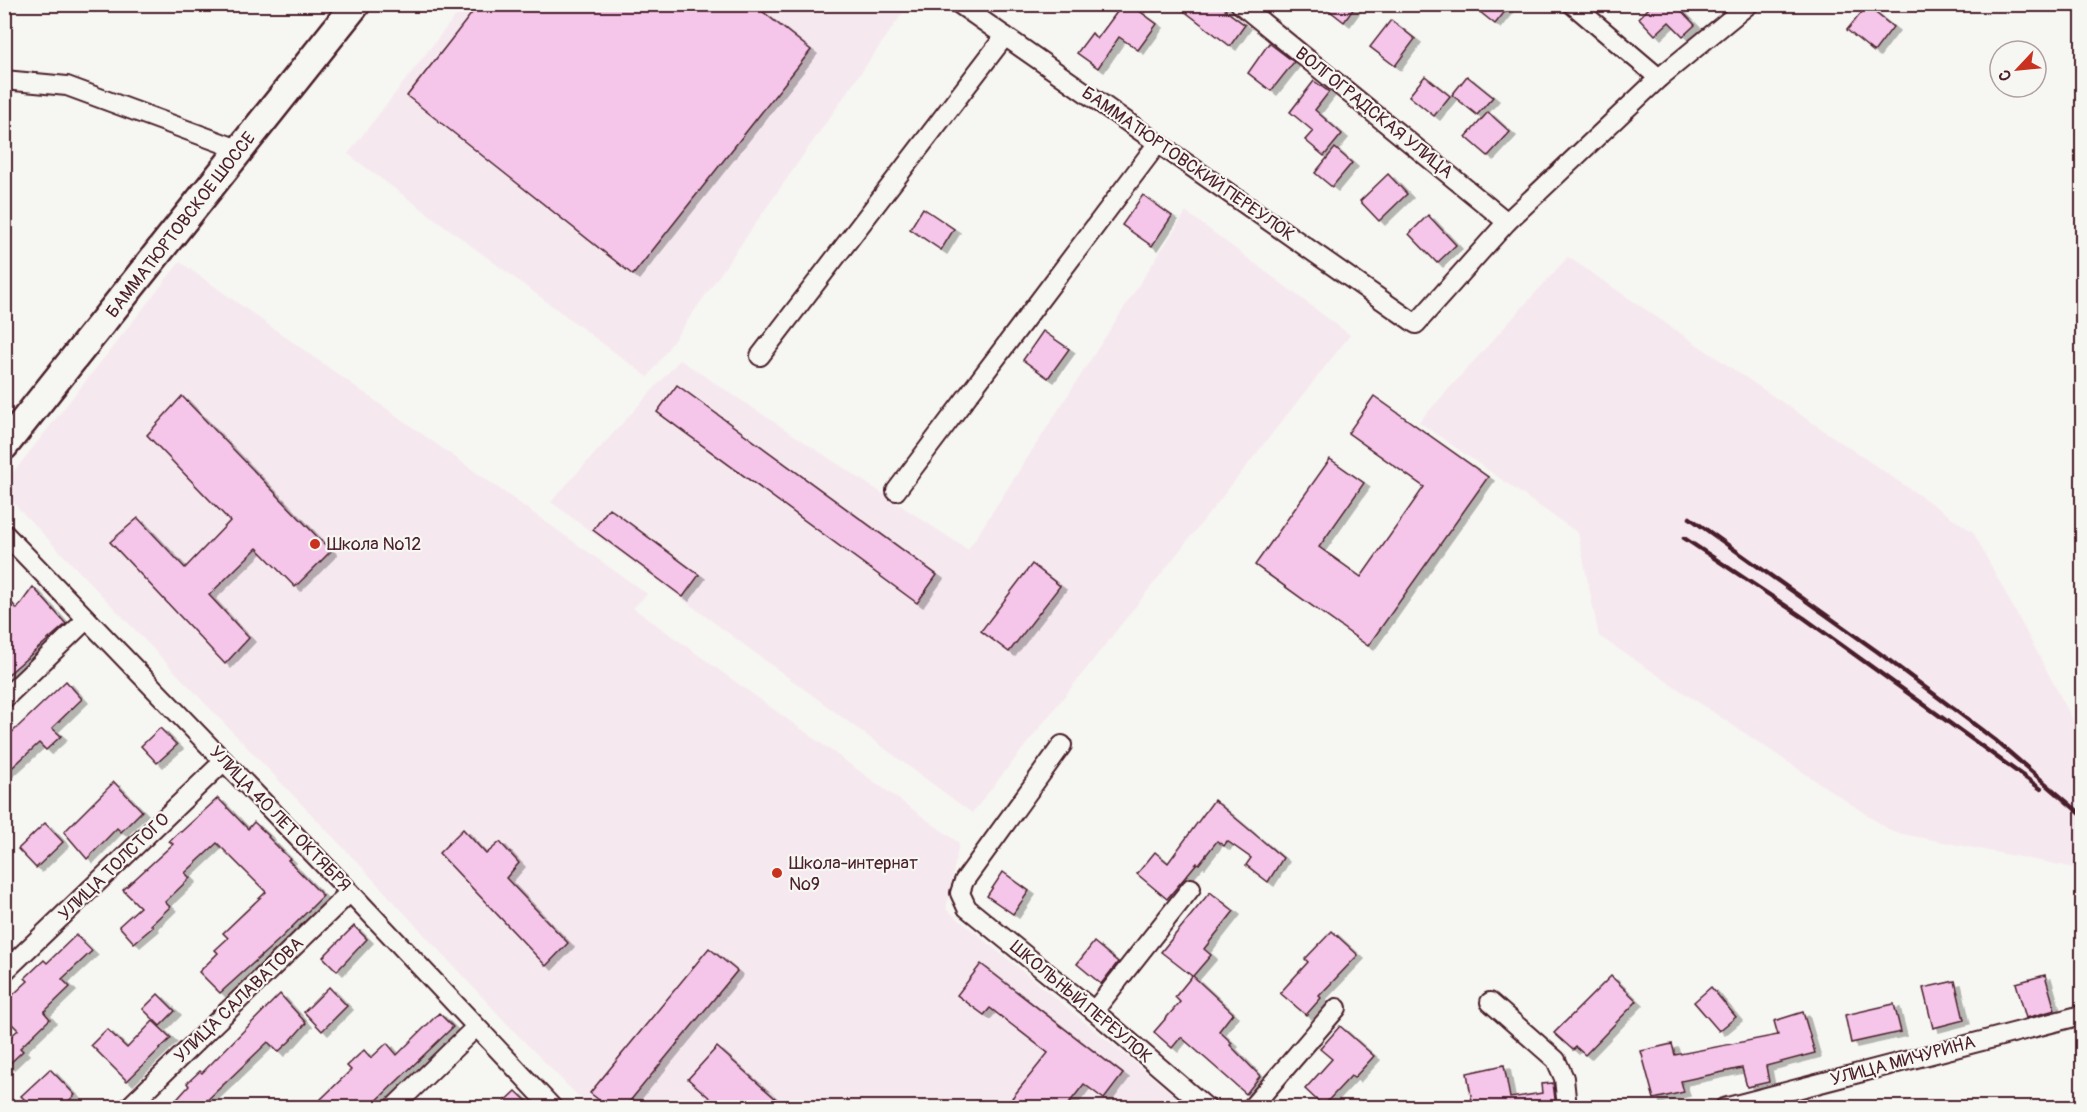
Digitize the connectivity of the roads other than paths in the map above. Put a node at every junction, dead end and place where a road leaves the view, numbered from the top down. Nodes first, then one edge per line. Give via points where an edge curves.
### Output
1 (356, 4) edge
2 (959, 4) edge
3 (1240, 4) edge
4 (1572, 4) edge
5 (1745, 7) edge
6 (1005, 36) junction
7 (1659, 78) junction
8 (4, 80) edge
9 (1158, 143) junction
10 (241, 150) junction
11 (1507, 222) junction
12 (760, 356) dead end
13 (4, 446) edge
14 (896, 491) dead end
15 (4, 533) edge
16 (87, 619) junction
17 (4, 699) edge
18 (1062, 745) dead end
19 (224, 761) junction
20 (1191, 888) dead end
21 (350, 892) junction
22 (4, 972) edge
23 (1490, 1002) dead end
24 (1337, 1008) dead end
25 (1094, 1011) junction
26 (2082, 1015) edge
27 (476, 1027) junction
28 (128, 1107) edge
29 (393, 1107) edge
30 (553, 1107) edge
31 (1207, 1107) edge
32 (1251, 1107) edge
33 (1567, 1107) edge
34 (1724, 1107) edge

1 - 10 street, БАММАТЮРТОВСКОЕ ШОССЕ
2 - 6 street, БАММАТЮРТОВСКИЙ ПЕРЕУЛОК
3 - 11 street, ВОЛГОГРАДСКАЯ УЛИЦА
4 - 7 street
5 - 7 street
6 - 9 street, БАММАТЮРТОВСКИЙ ПЕРЕУЛОК
6 - 12 street
7 - 11 street
8 - 10 street via 67,86
9 - 11 street, БАММАТЮРТОВСКИЙ ПЕРЕУЛОК via 1416,324
9 - 14 street
10 - 13 street, БАММАТЮРТОВСКОЕ ШОССЕ
15 - 16 street, УЛИЦА 40 ЛЕТ ОКТЯБРЯ
16 - 17 street
16 - 19 street, УЛИЦА 40 ЛЕТ ОКТЯБРЯ
18 - 25 street, ШКОЛЬНЫЙ ПЕРЕУЛОК via 964,881 960,893 967,908
19 - 21 street, УЛИЦА 40 ЛЕТ ОКТЯБРЯ
19 - 22 street, УЛИЦА ТОЛСТОГО
20 - 25 street
21 - 27 street, УЛИЦА 40 ЛЕТ ОКТЯБРЯ
21 - 28 street, УЛИЦА САЛАВАТОВА
23 - 33 street via 1556,1060 1564,1078
24 - 32 street
25 - 31 street, ШКОЛЬНЫЙ ПЕРЕУЛОК
26 - 34 street, УЛИЦА МИЧУРИНА
27 - 29 street
27 - 30 street, УЛИЦА 40 ЛЕТ ОКТЯБРЯ

